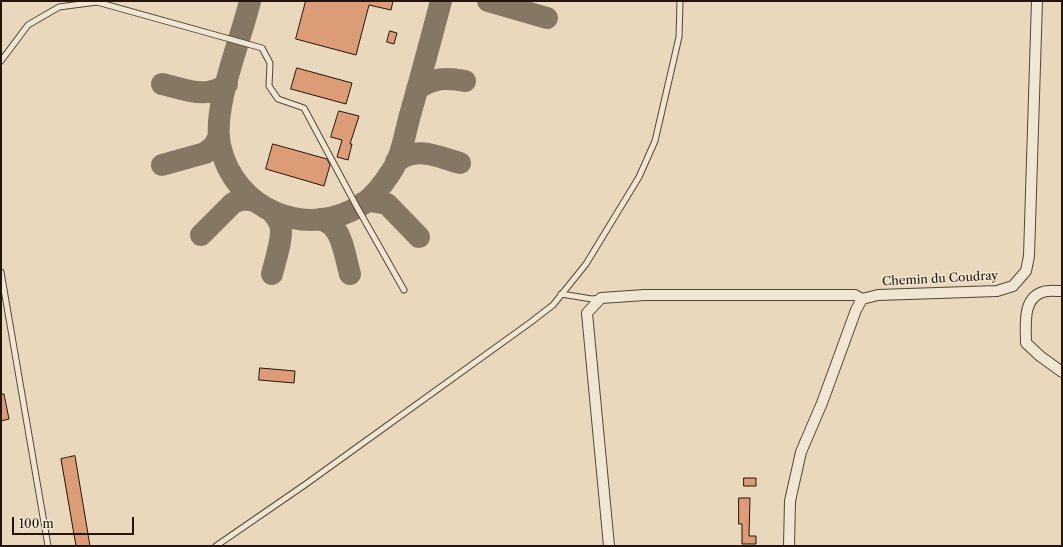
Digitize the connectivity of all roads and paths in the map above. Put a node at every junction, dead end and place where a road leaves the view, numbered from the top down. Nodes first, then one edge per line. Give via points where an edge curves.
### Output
1 (680, 1) edge
2 (1037, 1) edge
3 (1, 61) edge
4 (1, 272) edge
5 (404, 290) dead end
6 (1062, 291) edge
7 (561, 294) junction
8 (601, 298) junction
9 (862, 299) junction
10 (1062, 372) edge
11 (48, 546) edge
12 (216, 546) edge
13 (609, 546) edge
14 (789, 546) edge

1 - 7 lane via 678,37 655,141 639,177 586,264
2 - 9 street, Chemin du Coudray via 1029,256 1026,271 1013,286 997,291 878,294
3 - 5 lane via 28,25 59,7 98,2 262,48 270,63 269,86 278,99 304,108
4 - 11 lane
6 - 10 street via 1042,292 1031,298 1027,308 1026,343
7 - 8 lane
7 - 12 lane via 553,305 531,322
8 - 9 street via 645,295 855,295
8 - 13 street via 587,313
9 - 14 street via 801,452 790,501

